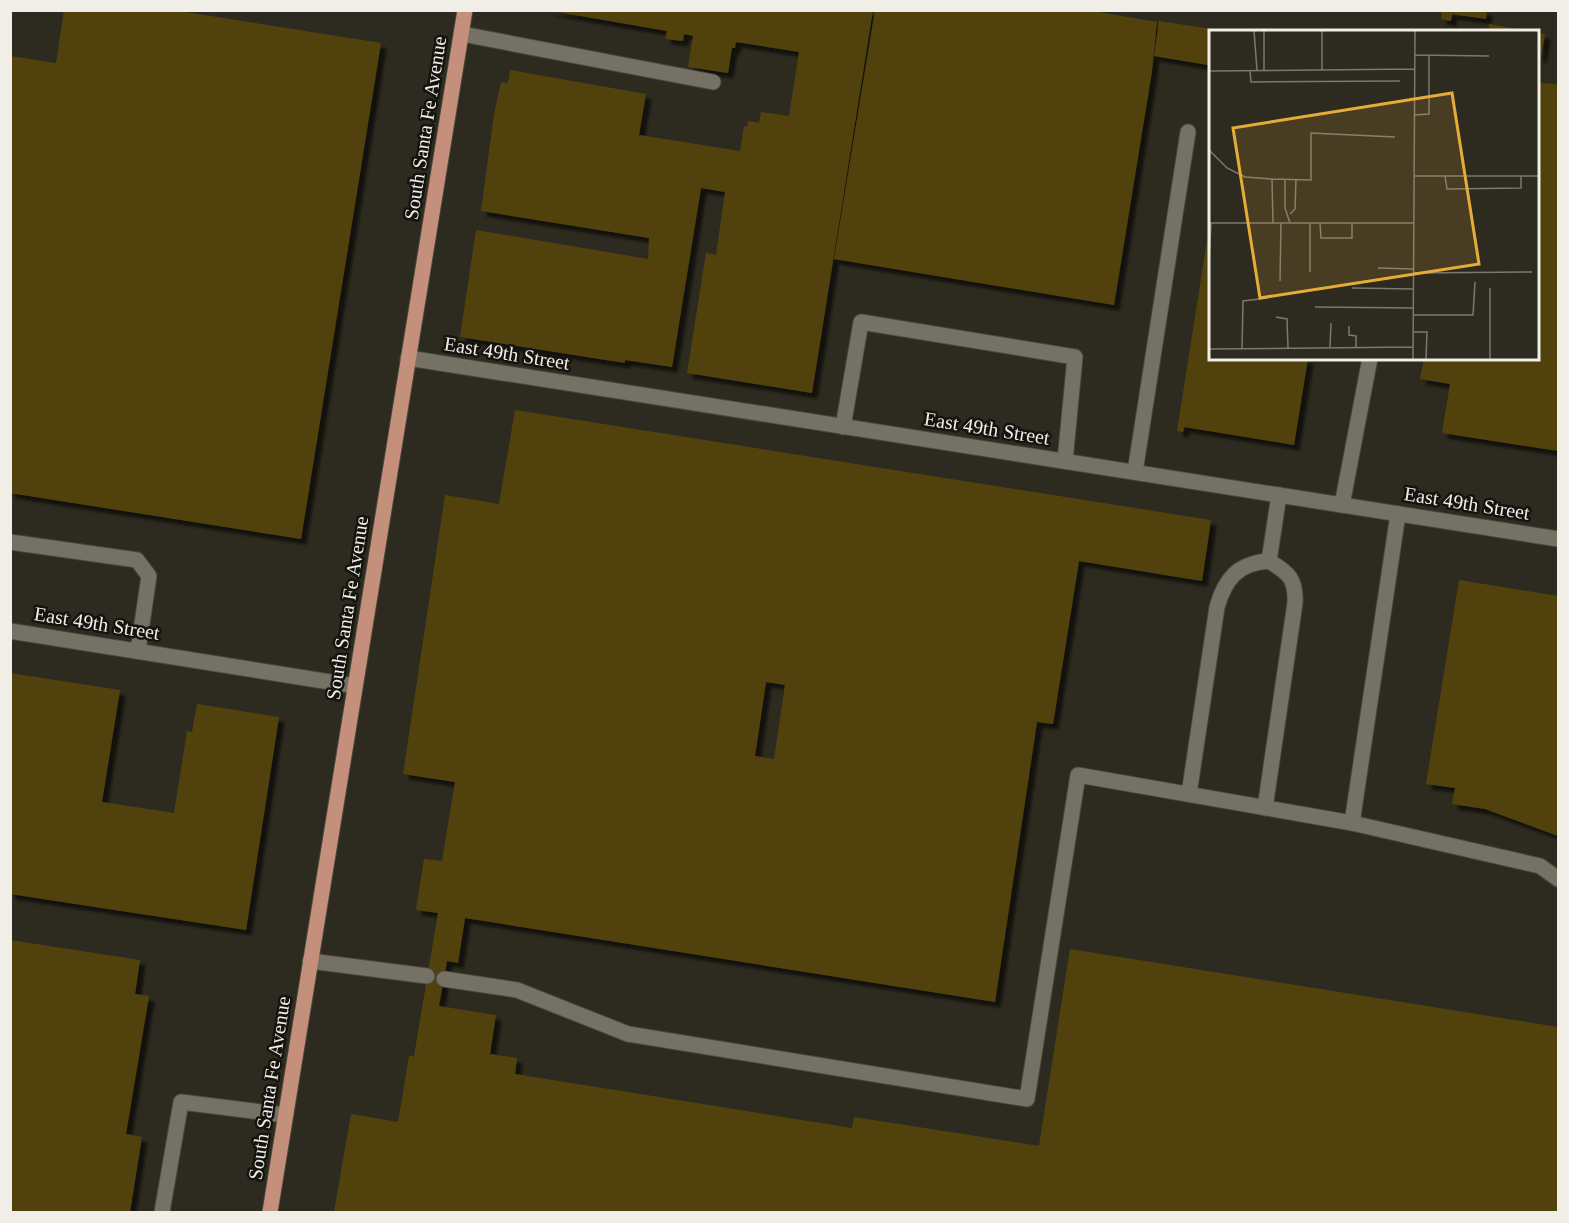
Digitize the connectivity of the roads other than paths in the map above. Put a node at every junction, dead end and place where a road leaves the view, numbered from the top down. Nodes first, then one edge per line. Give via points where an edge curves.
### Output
1 (464, 11) edge
2 (462, 34) junction
3 (713, 82) dead end
4 (1188, 132) dead end
5 (408, 358) junction
6 (1371, 360) edge
7 (843, 427) junction
8 (1065, 461) junction
9 (1135, 472) junction
10 (1279, 495) junction
11 (1342, 505) junction
12 (1398, 514) junction
13 (1558, 539) edge
14 (10, 542) edge
15 (1269, 561) junction
16 (10, 631) edge
17 (138, 651) junction
18 (355, 686) junction
19 (1189, 794) junction
20 (1265, 808) junction
21 (1352, 823) junction
22 (1558, 879) edge
23 (310, 961) junction
24 (428, 976) dead end
25 (444, 979) dead end
26 (285, 1115) junction
27 (162, 1212) edge
28 (270, 1212) edge

1 - 2 main road, South Santa Fe Avenue
2 - 3 street
2 - 5 main road, South Santa Fe Avenue
4 - 9 street
5 - 7 street, East 49th Street
5 - 18 main road, South Santa Fe Avenue
6 - 11 street
7 - 8 street, East 49th Street
7 - 8 street via 861,322 1075,357
8 - 9 street, East 49th Street
9 - 10 street, East 49th Street
10 - 11 street, East 49th Street
10 - 15 street
11 - 12 street, East 49th Street
12 - 13 street, East 49th Street
12 - 21 street
14 - 17 street via 137,560 149,576
15 - 19 street via 1254,562 1237,570 1223,587
15 - 20 street via 1289,573 1296,586
16 - 17 street, East 49th Street
17 - 18 street, East 49th Street
18 - 23 main road, South Santa Fe Avenue
19 - 20 street
19 - 25 street via 1078,775 1027,1099 628,1034 517,990
20 - 21 street
21 - 22 street via 1540,866
23 - 24 street
23 - 26 main road, South Santa Fe Avenue
26 - 27 street via 181,1102
26 - 28 main road, South Santa Fe Avenue

